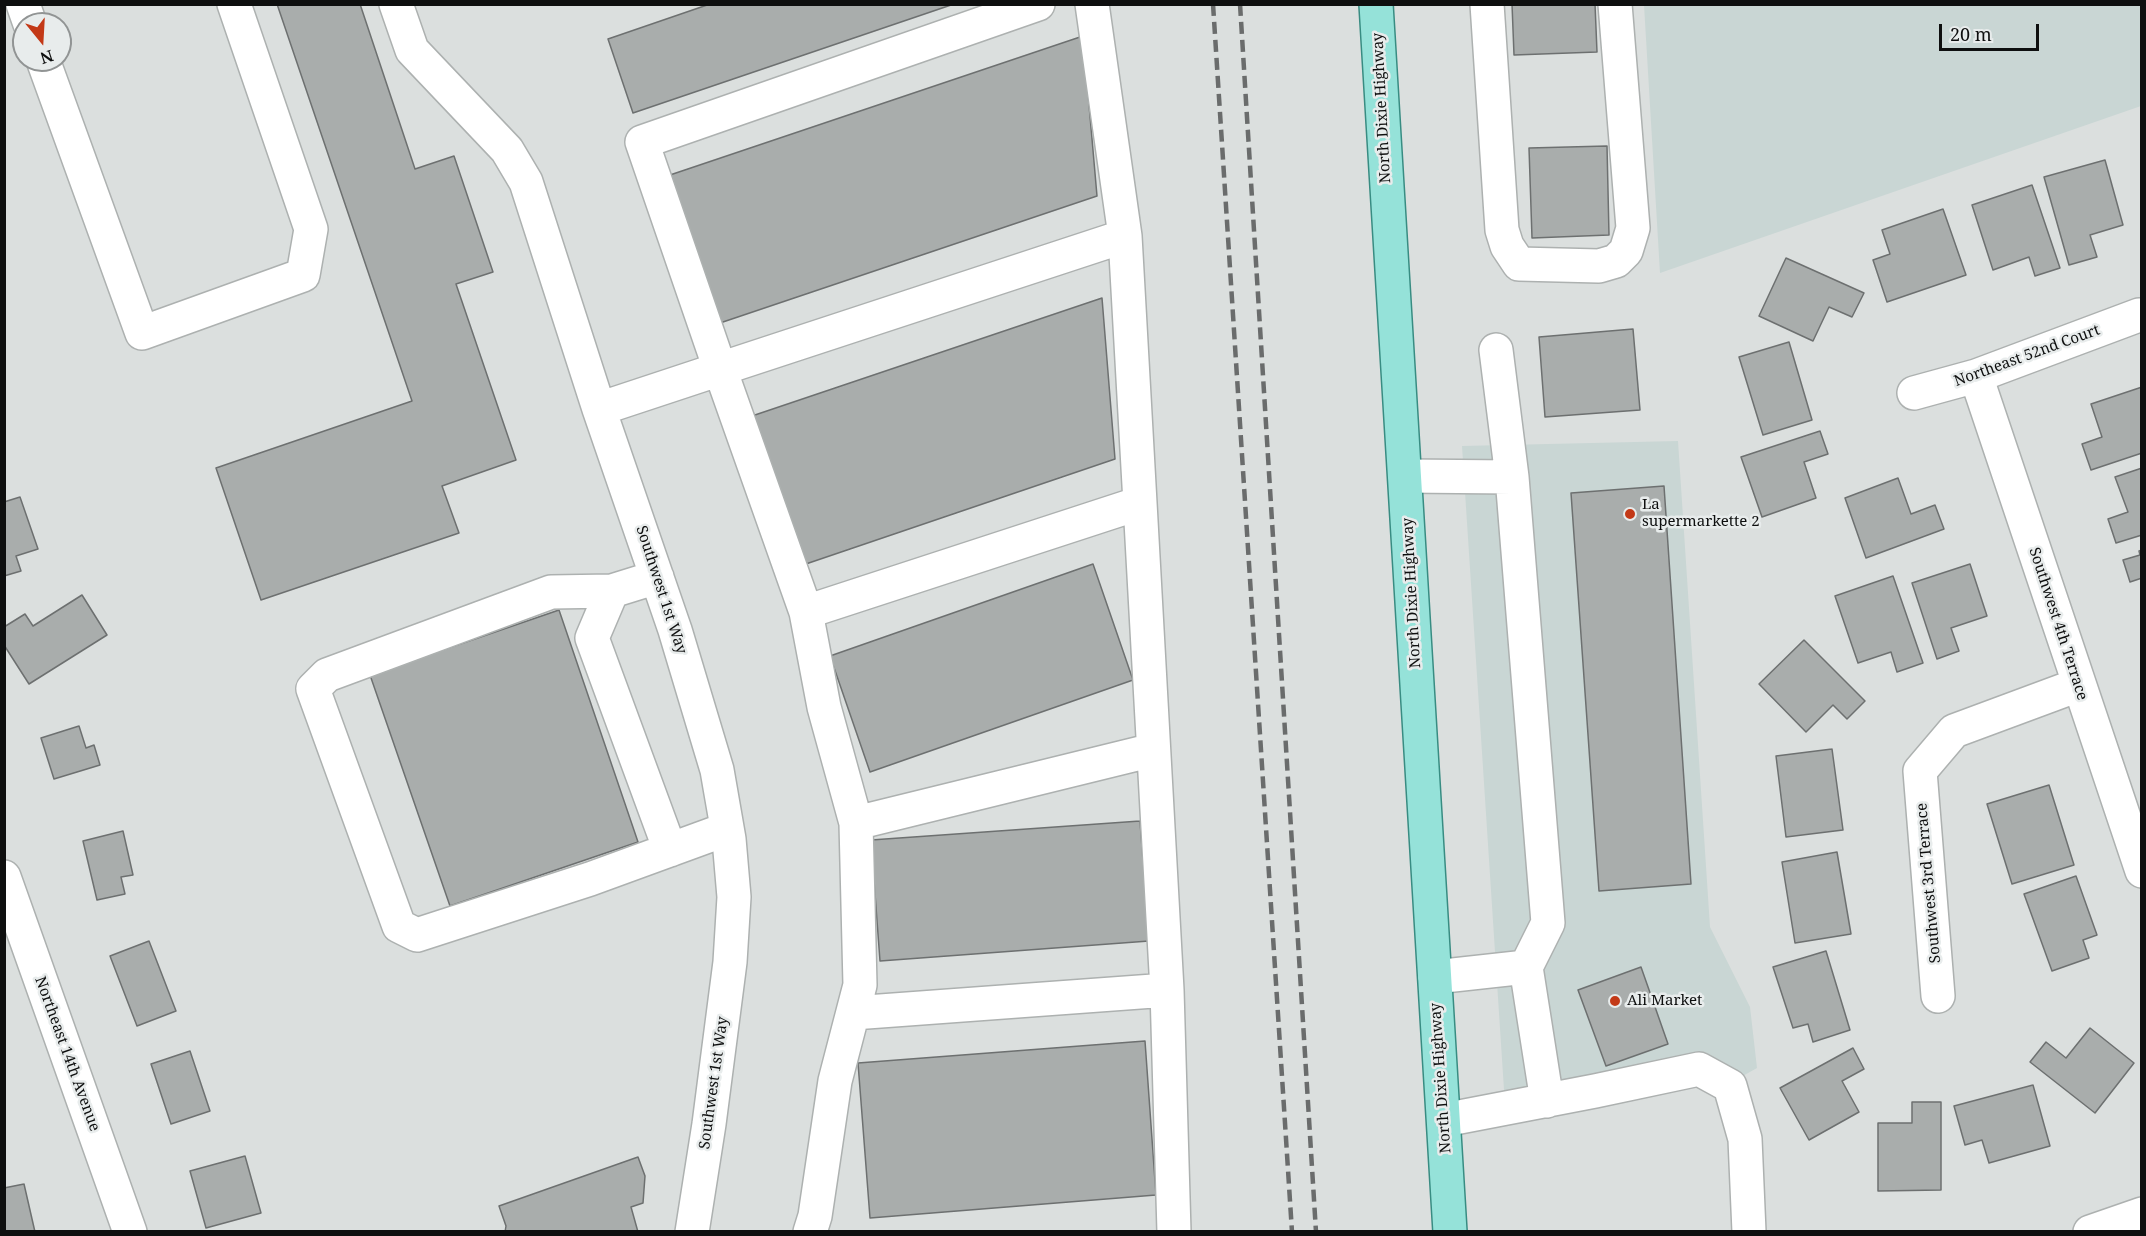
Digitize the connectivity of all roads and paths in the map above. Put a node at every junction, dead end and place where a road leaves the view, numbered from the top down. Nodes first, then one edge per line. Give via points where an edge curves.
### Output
1 (234, 4) edge
2 (396, 4) edge
3 (1038, 4) edge
4 (1092, 4) edge
5 (1376, 4) edge
6 (1487, 4) edge
7 (1615, 4) edge
8 (47, 72) edge
9 (1125, 236) junction
10 (2139, 315) dead end
11 (1496, 350) dead end
12 (720, 369) junction
13 (1976, 376) junction
14 (1914, 393) dead end
15 (599, 409) junction
16 (1405, 476) junction
17 (1512, 477) junction
18 (1140, 503) junction
19 (657, 577) junction
20 (612, 591) junction
21 (806, 612) junction
22 (2078, 685) junction
23 (1153, 750) junction
24 (856, 823) junction
25 (727, 829) junction
26 (670, 850) junction
27 (2142, 871) edge
28 (4, 877) edge
29 (1526, 967) junction
30 (1435, 977) junction
31 (1167, 990) junction
32 (1938, 996) dead end
33 (853, 1013) junction
34 (1547, 1101) junction
35 (1444, 1120) junction
36 (2142, 1214) edge
37 (130, 1232) edge
38 (692, 1232) edge
39 (810, 1232) edge
40 (1174, 1232) edge
41 (1450, 1232) edge
42 (1749, 1232) edge
43 (2090, 1232) edge

1 - 8 street via 311,229 303,275 142,333
2 - 15 street, Southwest 1st Way via 412,50 507,150 526,182
3 - 12 street via 642,142
4 - 9 street
5 - 16 main road, North Dixie Highway
6 - 7 street via 1502,230 1507,246 1519,264 1599,266 1616,261 1626,251 1634,228
9 - 12 street
9 - 18 street
10 - 13 street, Northeast 52nd Court
11 - 17 street
12 - 15 street
12 - 21 street
13 - 14 street, Northeast 52nd Court
13 - 22 street, Southwest 4th Terrace
15 - 19 street, Southwest 1st Way
16 - 17 street
16 - 30 main road, North Dixie Highway
17 - 29 street via 1548,922
18 - 21 street
18 - 23 street
19 - 20 street
19 - 25 street, Southwest 1st Way via 717,770
20 - 26 street via 592,638
20 - 26 street via 551,592 327,675 312,688 399,926 417,935
21 - 24 street via 824,707
22 - 27 street, Southwest 4th Terrace
22 - 32 street, Southwest 3rd Terrace via 1954,731 1920,771
23 - 24 street
23 - 31 street
24 - 33 street via 860,985
25 - 26 street
25 - 38 street, Southwest 1st Way via 734,897 730,962
28 - 37 street, Northeast 14th Avenue
29 - 30 street
29 - 34 street
30 - 35 main road, North Dixie Highway
31 - 33 street
31 - 40 street
33 - 39 street via 835,1081 816,1216
34 - 35 street
34 - 42 street via 1699,1069 1730,1086 1745,1139
35 - 41 main road, North Dixie Highway
36 - 43 street

